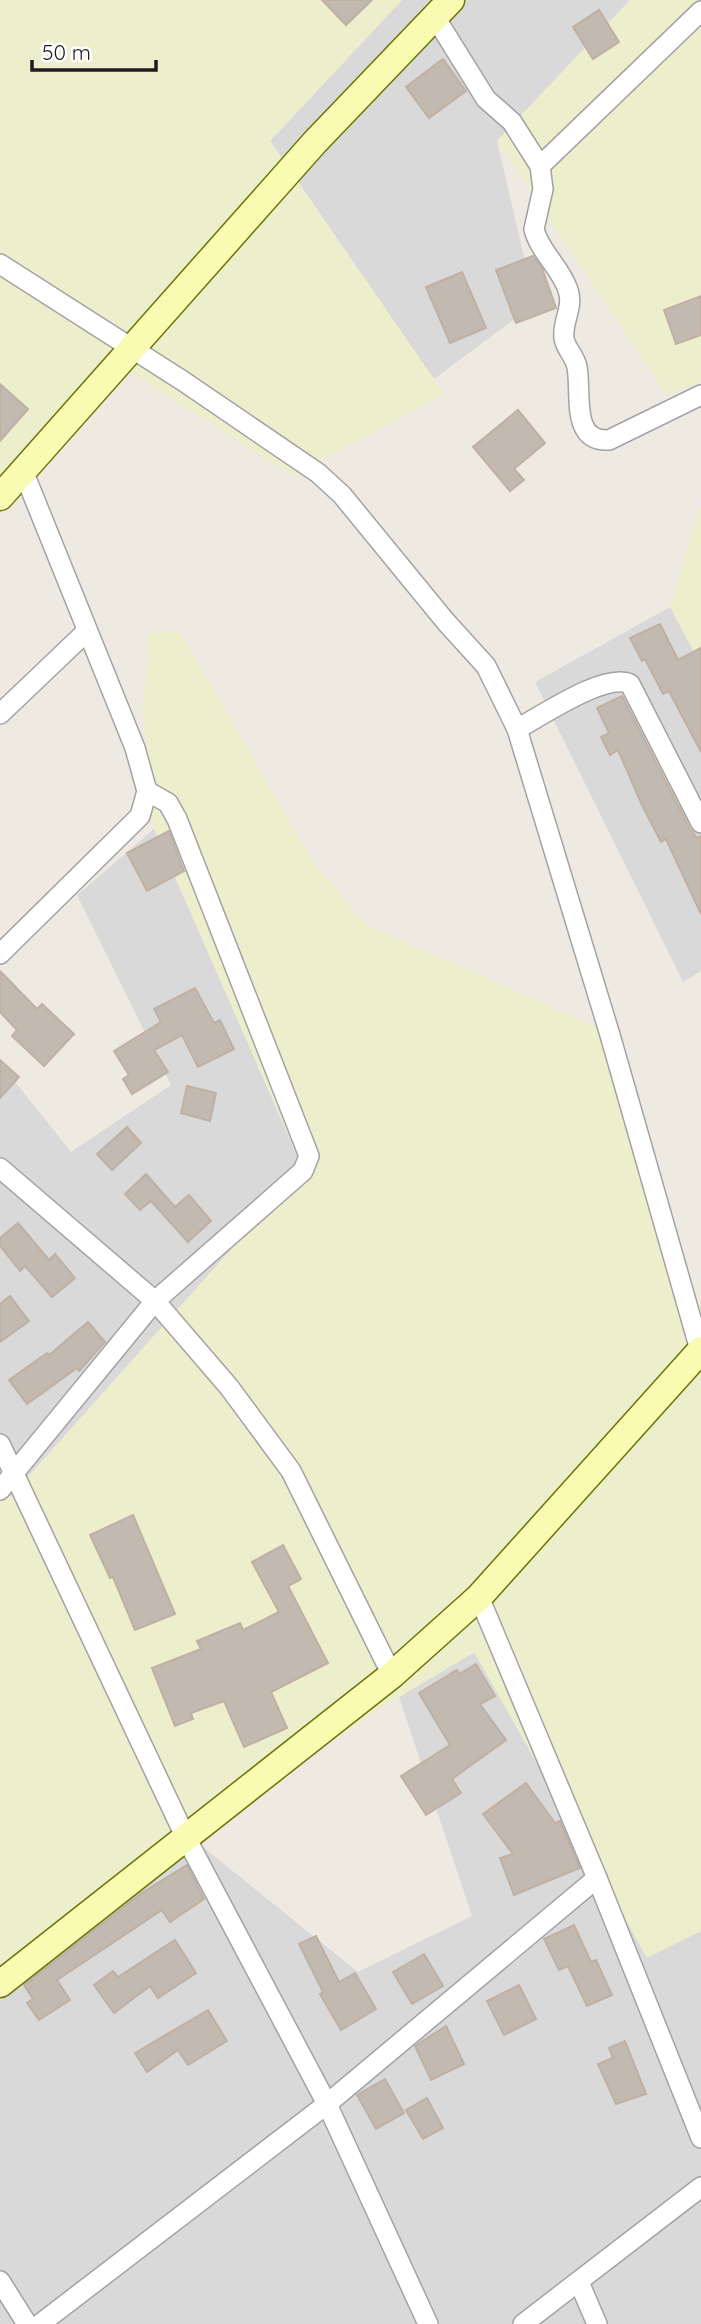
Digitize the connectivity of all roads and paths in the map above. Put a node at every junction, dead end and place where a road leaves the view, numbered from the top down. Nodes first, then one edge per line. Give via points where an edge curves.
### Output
1 (443, 9) edge
2 (701, 11) edge
3 (540, 166) junction
4 (0, 264) edge
5 (130, 348) junction
6 (701, 395) edge
7 (24, 473) junction
8 (0, 497) edge
9 (86, 632) junction
10 (0, 714) edge
11 (517, 729) junction
12 (147, 791) junction
13 (701, 823) edge
14 (0, 954) edge
15 (0, 1167) edge
16 (155, 1301) junction
17 (701, 1350) edge
18 (0, 1444) edge
19 (15, 1475) junction
20 (0, 1490) edge
21 (479, 1597) junction
22 (392, 1675) junction
23 (185, 1836) junction
24 (597, 1878) junction
25 (0, 1984) edge
26 (327, 2104) junction
27 (701, 2138) edge
28 (701, 2187) edge
29 (0, 2281) edge
30 (579, 2282) junction
31 (27, 2324) edge
32 (40, 2324) edge
33 (428, 2324) edge
34 (523, 2324) edge
35 (597, 2324) edge

1 - 3 street via 478,87 512,122
1 - 5 street via 315,142
2 - 3 street
3 - 6 street via 543,189 534,229 568,290 570,309 564,339 576,364 587,435 609,440
4 - 5 street
5 - 7 street
5 - 11 street via 318,473 342,495 481,659
7 - 8 street
7 - 9 street
9 - 10 street
9 - 12 street via 135,748
11 - 13 street via 597,687 618,681 630,684
11 - 17 street
12 - 14 street via 140,816
12 - 16 street via 167,803 177,819 309,1156 303,1171
15 - 16 street
16 - 19 street
16 - 22 street via 229,1387 291,1471
17 - 21 street
18 - 19 street
19 - 20 street
19 - 23 street
21 - 22 street
21 - 24 street
22 - 23 street
23 - 25 street
23 - 26 street
24 - 26 street
24 - 27 street
26 - 32 street
26 - 33 street
28 - 30 street
29 - 31 street
30 - 34 street
30 - 35 street

